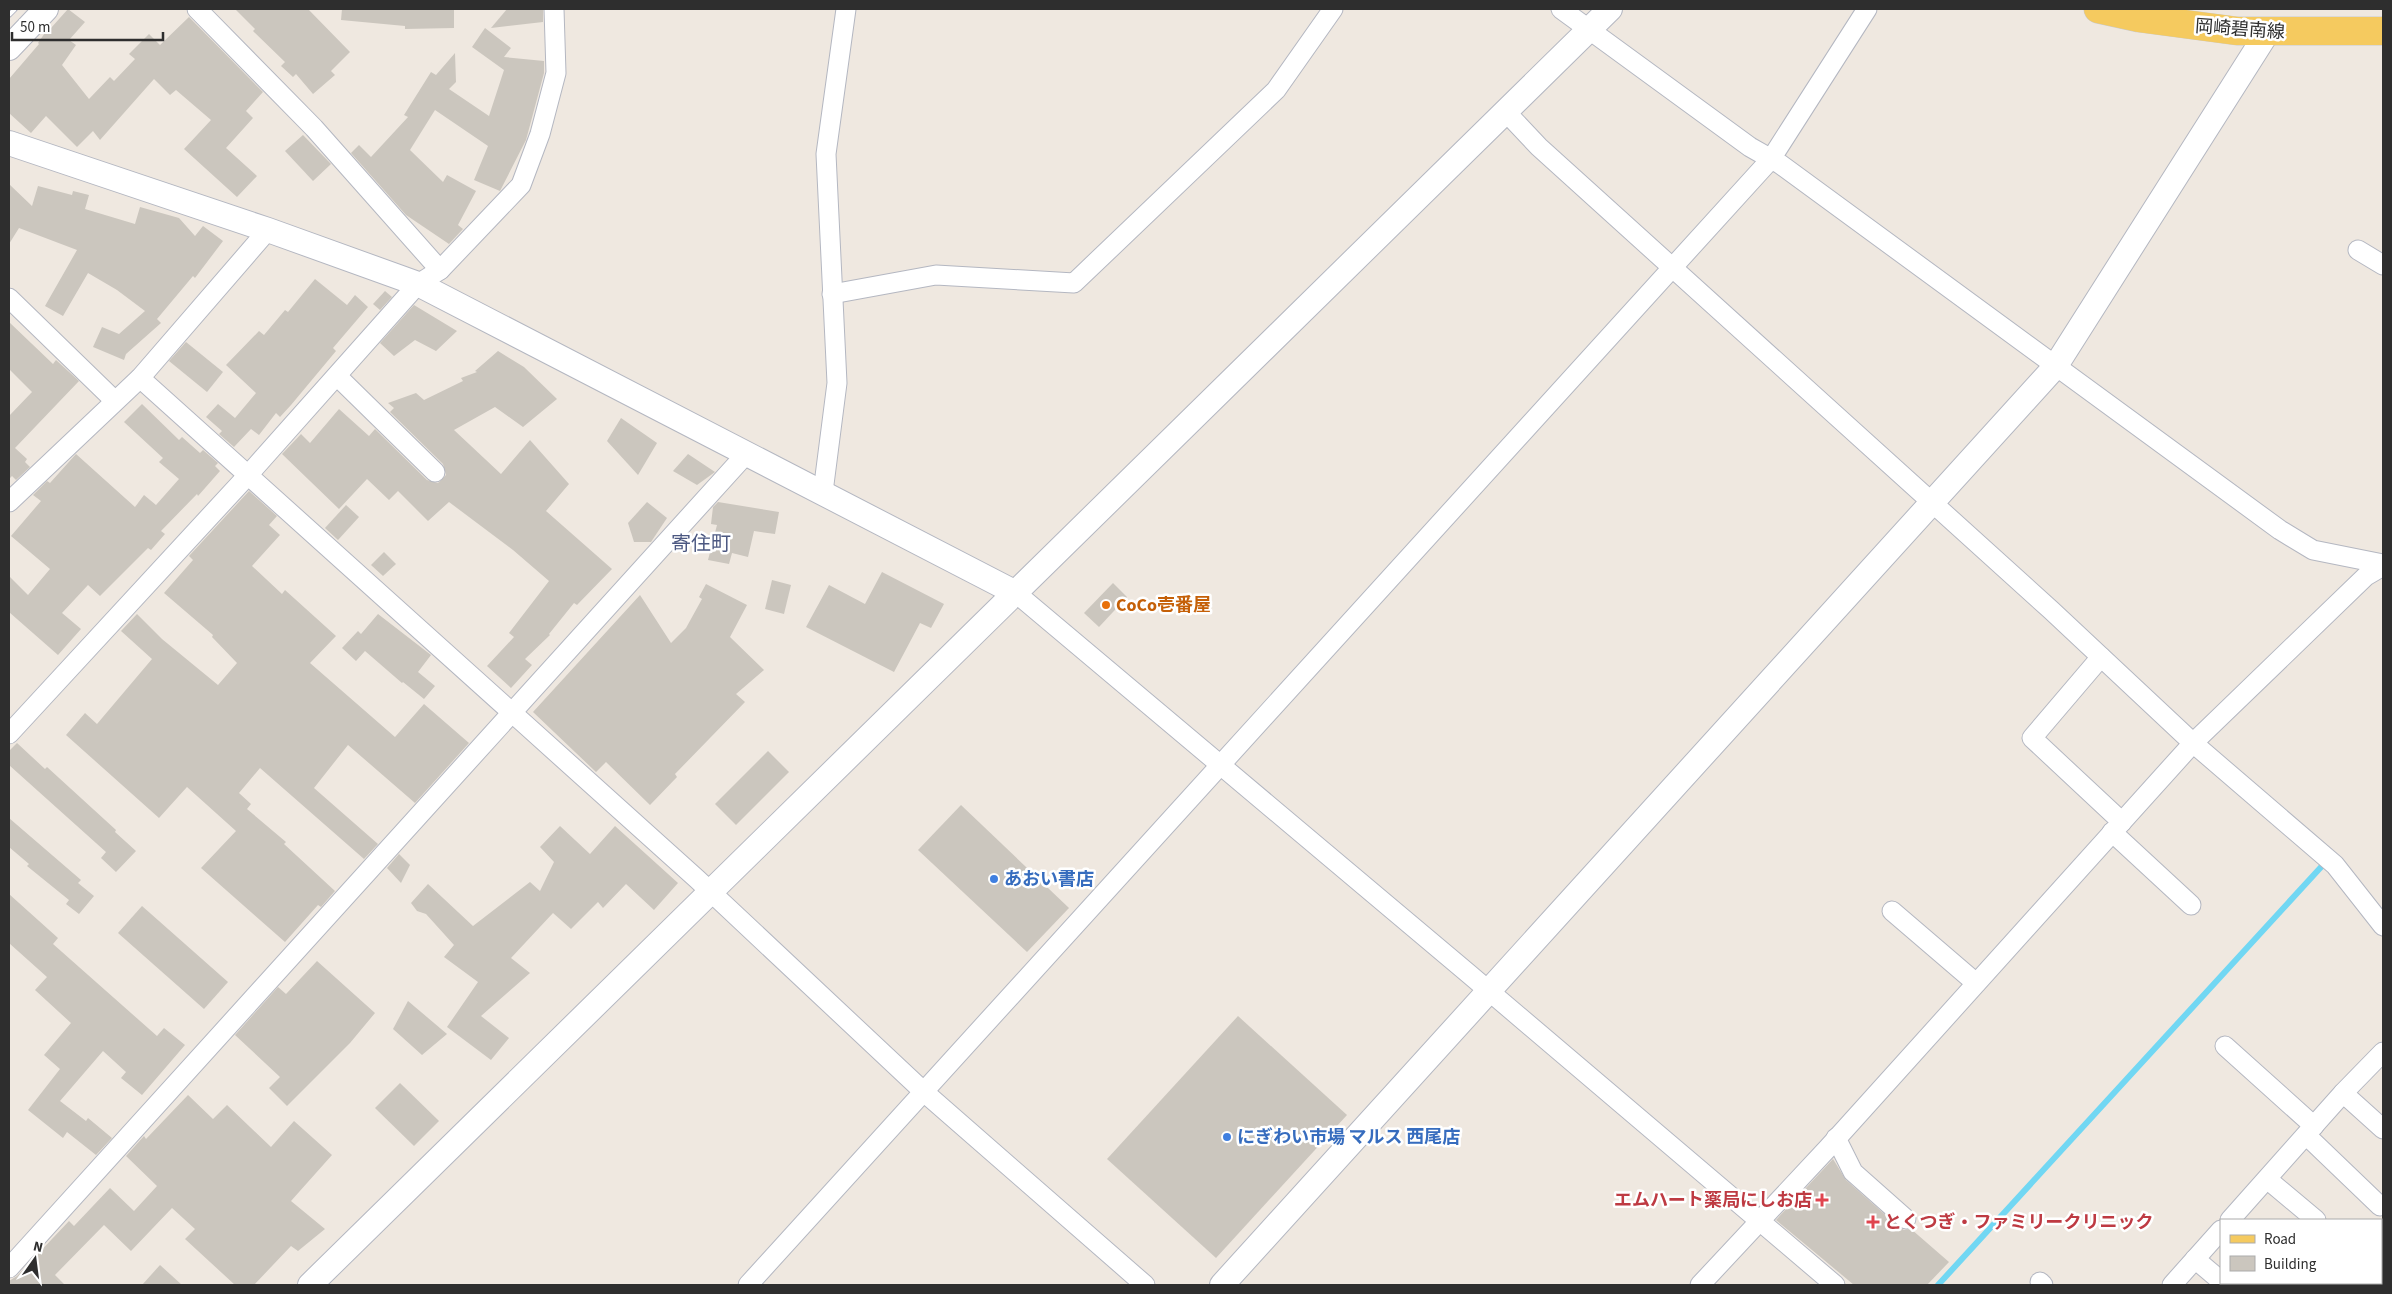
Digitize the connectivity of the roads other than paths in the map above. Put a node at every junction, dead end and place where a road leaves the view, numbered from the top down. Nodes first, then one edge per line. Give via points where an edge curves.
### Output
1 (46, 9) edge
2 (197, 9) edge
3 (554, 9) edge
4 (846, 9) edge
5 (1332, 9) edge
6 (1561, 9) edge
7 (1610, 9) edge
8 (1867, 9) edge
9 (2098, 9) edge
10 (1589, 29) junction
11 (2383, 31) edge
12 (2267, 33) junction
13 (9, 48) edge
14 (1506, 112) junction
15 (9, 143) edge
16 (1771, 159) junction
17 (268, 230) junction
18 (2358, 250) dead end
19 (2383, 265) edge
20 (1672, 267) junction
21 (440, 270) junction
22 (418, 284) junction
23 (832, 294) junction
24 (9, 298) edge
25 (2055, 367) junction
26 (337, 376) junction
27 (140, 378) junction
28 (114, 400) junction
29 (747, 453) junction
30 (435, 472) dead end
31 (249, 474) junction
32 (823, 492) junction
33 (9, 502) edge
34 (1931, 502) junction
35 (2383, 565) edge
36 (1016, 593) junction
37 (2102, 657) junction
38 (510, 712) junction
39 (9, 734) edge
40 (2193, 742) junction
41 (1220, 765) junction
42 (2117, 827) junction
43 (711, 892) junction
44 (2191, 905) dead end
45 (1892, 911) dead end
46 (2383, 926) edge
47 (1976, 983) junction
48 (1488, 990) junction
49 (2226, 1046) dead end
50 (2383, 1052) edge
51 (924, 1092) junction
52 (2343, 1093) junction
53 (2383, 1129) edge
54 (2310, 1130) junction
55 (1836, 1138) junction
56 (2267, 1179) junction
57 (2380, 1206) dead end
58 (2236, 1218) edge
59 (1906, 1219) dead end
60 (2315, 1219) edge
61 (1760, 1221) junction
62 (2220, 1231) edge
63 (2195, 1259) junction
64 (9, 1268) edge
65 (2220, 1280) edge
66 (310, 1285) edge
67 (748, 1285) edge
68 (1145, 1285) edge
69 (1222, 1285) edge
70 (1700, 1285) edge
71 (1835, 1285) edge
72 (2172, 1285) edge

1 - 13 street
2 - 21 street via 314,128
3 - 21 street via 556,73 540,134 520,185
4 - 23 street via 826,154
5 - 23 street via 1276,90 1074,283 936,275
6 - 10 street
7 - 10 street
8 - 16 street
9 - 12 main road, 岡崎碧南線 via 2209,29
10 - 14 street
10 - 16 street
11 - 12 main road, 岡崎碧南線
12 - 25 street
14 - 20 street via 1539,147
14 - 36 street
15 - 17 street
16 - 20 street
16 - 25 street
17 - 22 street
17 - 27 street
18 - 19 street
20 - 34 street
20 - 41 street
21 - 22 street
22 - 26 street
22 - 29 street
23 - 32 street via 837,383
24 - 28 street
25 - 34 street
25 - 35 street via 2280,530 2314,550
26 - 30 street
26 - 31 street
27 - 28 street
27 - 31 street
28 - 33 street
29 - 32 street
29 - 38 street
31 - 38 street
31 - 39 street
32 - 36 street
34 - 37 street
34 - 48 street
35 - 40 street via 2366,576
36 - 41 street
36 - 43 street
37 - 40 street
37 - 42 street via 2032,738
38 - 43 street
38 - 64 street
40 - 42 street
40 - 46 street via 2335,865
41 - 48 street
41 - 51 street
42 - 44 street
42 - 47 street
43 - 51 street
43 - 66 street
45 - 47 street
47 - 55 street
48 - 61 street
48 - 69 street
49 - 54 street
50 - 52 street
51 - 67 street
51 - 68 street
52 - 53 street
52 - 54 street
54 - 56 street
54 - 57 street
55 - 59 street via 1853,1172
55 - 61 street
56 - 58 street
56 - 60 street
61 - 70 street
61 - 71 street
62 - 63 street
63 - 65 street
63 - 72 street

